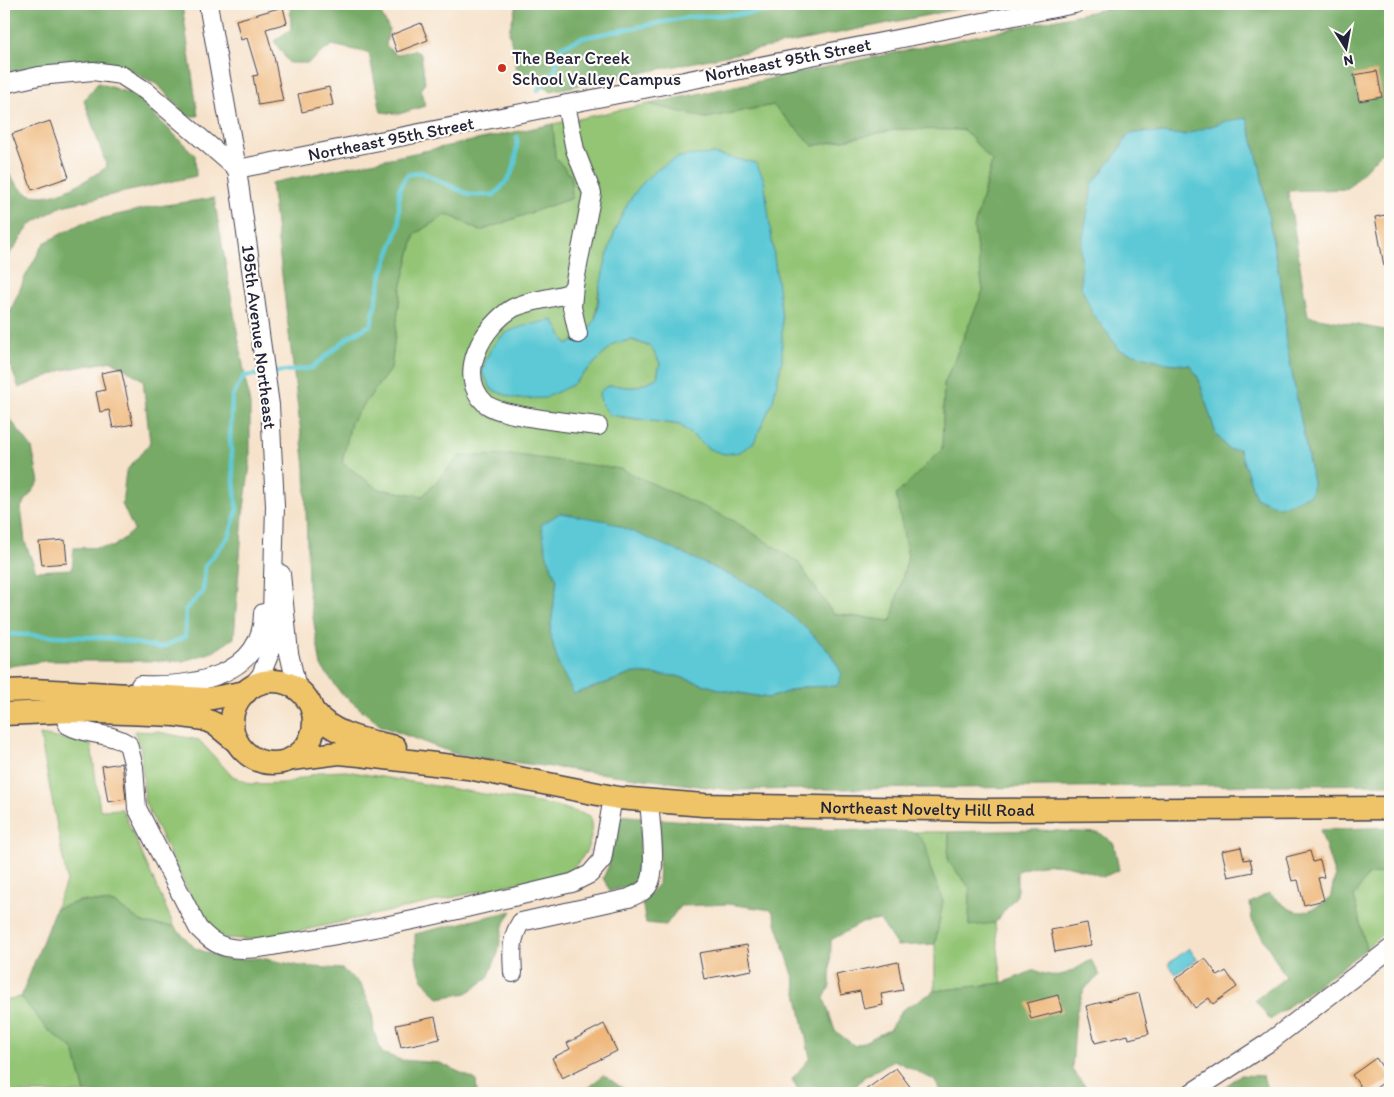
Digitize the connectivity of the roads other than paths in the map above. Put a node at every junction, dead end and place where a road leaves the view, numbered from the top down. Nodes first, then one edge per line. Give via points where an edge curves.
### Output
1 (208, 4) edge
2 (1065, 5) edge
3 (4, 84) edge
4 (566, 104) junction
5 (237, 169) junction
6 (574, 286) junction
7 (578, 334) dead end
8 (598, 426) dead end
9 (275, 506) junction
10 (297, 688) junction
11 (33, 690) junction
12 (247, 690) junction
13 (4, 691) edge
14 (66, 711) junction
15 (313, 711) junction
16 (4, 714) edge
17 (237, 742) junction
18 (292, 759) junction
19 (468, 768) junction
20 (613, 797) junction
21 (649, 800) junction
22 (1390, 808) edge
23 (1390, 949) edge
24 (513, 974) dead end
25 (1190, 1093) edge

1 - 5 street, 195th Avenue Northeast
2 - 4 street, Northeast 95th Street
3 - 5 street via 39,76 93,71 121,75 146,91
4 - 5 street, Northeast 95th Street
4 - 6 street via 575,150 592,193
5 - 9 street, 195th Avenue Northeast via 270,405
6 - 7 street via 572,308
6 - 8 street via 568,293 514,308 494,323 473,357 473,375 477,391 486,404 504,412
9 - 10 street via 289,653
9 - 11 street via 266,550 262,633 248,656 238,665 224,673 178,685 83,685
9 - 12 street via 271,650 260,675
10 - 12 main road via 286,682 273,681
10 - 15 main road
11 - 12 main road via 207,699
11 - 13 main road
12 - 17 main road via 234,708 232,719
14 - 16 main road
14 - 17 main road via 204,718
14 - 20 street via 68,725 118,738 128,744 134,767 136,808 198,928 208,938 226,947 256,948 335,936 572,883 590,874 602,860
15 - 18 main road via 315,725 312,738
15 - 19 main road, Northeast Novelty Hill Road via 343,734
17 - 18 main road via 255,759 268,763
18 - 19 main road, Northeast Novelty Hill Road via 339,753
19 - 20 main road, Northeast Novelty Hill Road
20 - 21 main road, Northeast Novelty Hill Road
21 - 22 main road, Northeast Novelty Hill Road via 704,805 990,810
21 - 24 street via 652,868 645,890 629,898 522,922 514,933
23 - 25 street via 1268,1043

